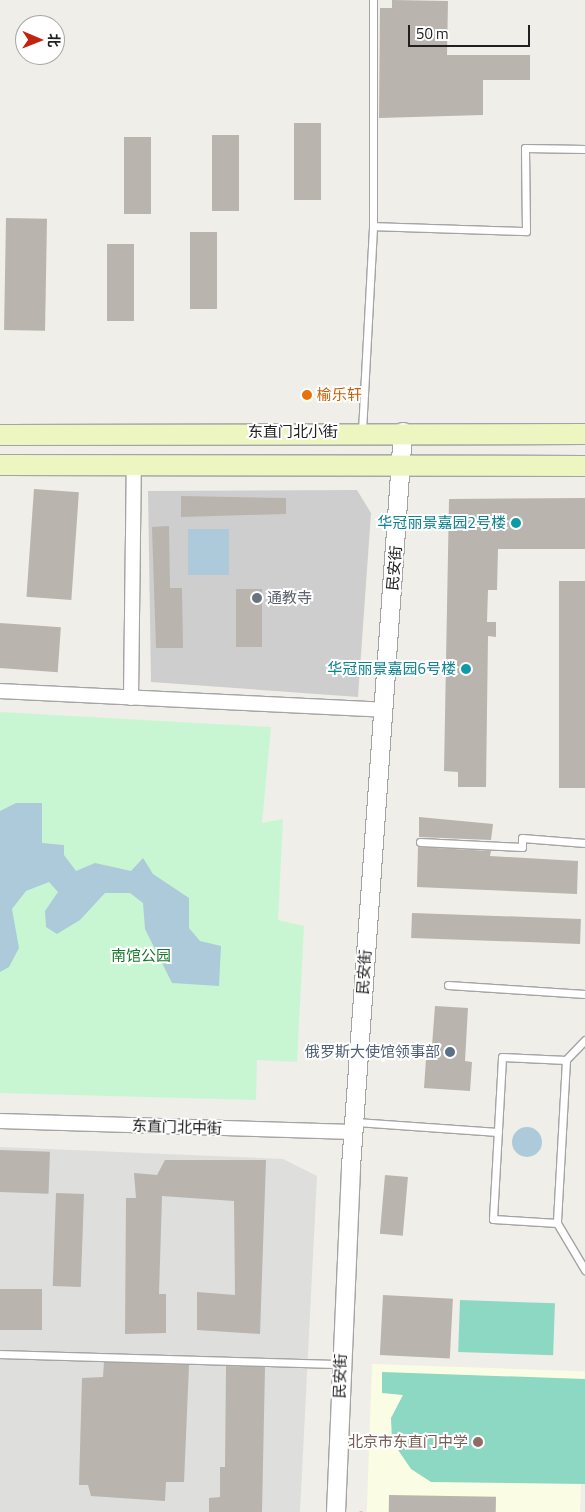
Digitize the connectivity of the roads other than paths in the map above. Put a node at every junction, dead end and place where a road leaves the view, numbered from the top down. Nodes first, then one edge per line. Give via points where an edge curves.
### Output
1 (373, 0) edge
2 (585, 149) edge
3 (373, 226) junction
4 (362, 431) junction
5 (403, 432) junction
6 (585, 434) edge
7 (0, 435) edge
8 (134, 464) junction
9 (403, 464) junction
10 (0, 465) edge
11 (585, 466) edge
12 (0, 691) edge
13 (131, 698) junction
14 (382, 710) junction
15 (420, 842) dead end
16 (585, 843) edge
17 (448, 985) dead end
18 (585, 994) edge
19 (585, 1040) edge
20 (566, 1060) junction
21 (0, 1121) edge
22 (354, 1127) junction
23 (498, 1132) junction
24 (557, 1223) junction
25 (585, 1270) edge
26 (0, 1354) edge
27 (340, 1364) junction
28 (336, 1512) edge

1 - 3 lane
2 - 3 lane via 525,148 526,231
3 - 4 lane
4 - 5 main road, 东直门北小街
4 - 7 main road, 东直门北小街
5 - 6 main road, 东直门北小街
5 - 9 street, 民安街
8 - 9 main road
8 - 10 main road
8 - 13 street
9 - 11 main road
9 - 14 street, 民安街
12 - 13 street
13 - 14 street
14 - 22 street, 民安街
15 - 16 lane via 522,847 522,838
17 - 18 lane
19 - 20 lane
20 - 23 lane via 502,1057
20 - 24 lane
21 - 22 street, 东直门北中街
22 - 23 lane
22 - 27 street, 民安街
23 - 24 lane via 492,1220
24 - 25 lane
26 - 27 lane
27 - 28 street, 民安街

